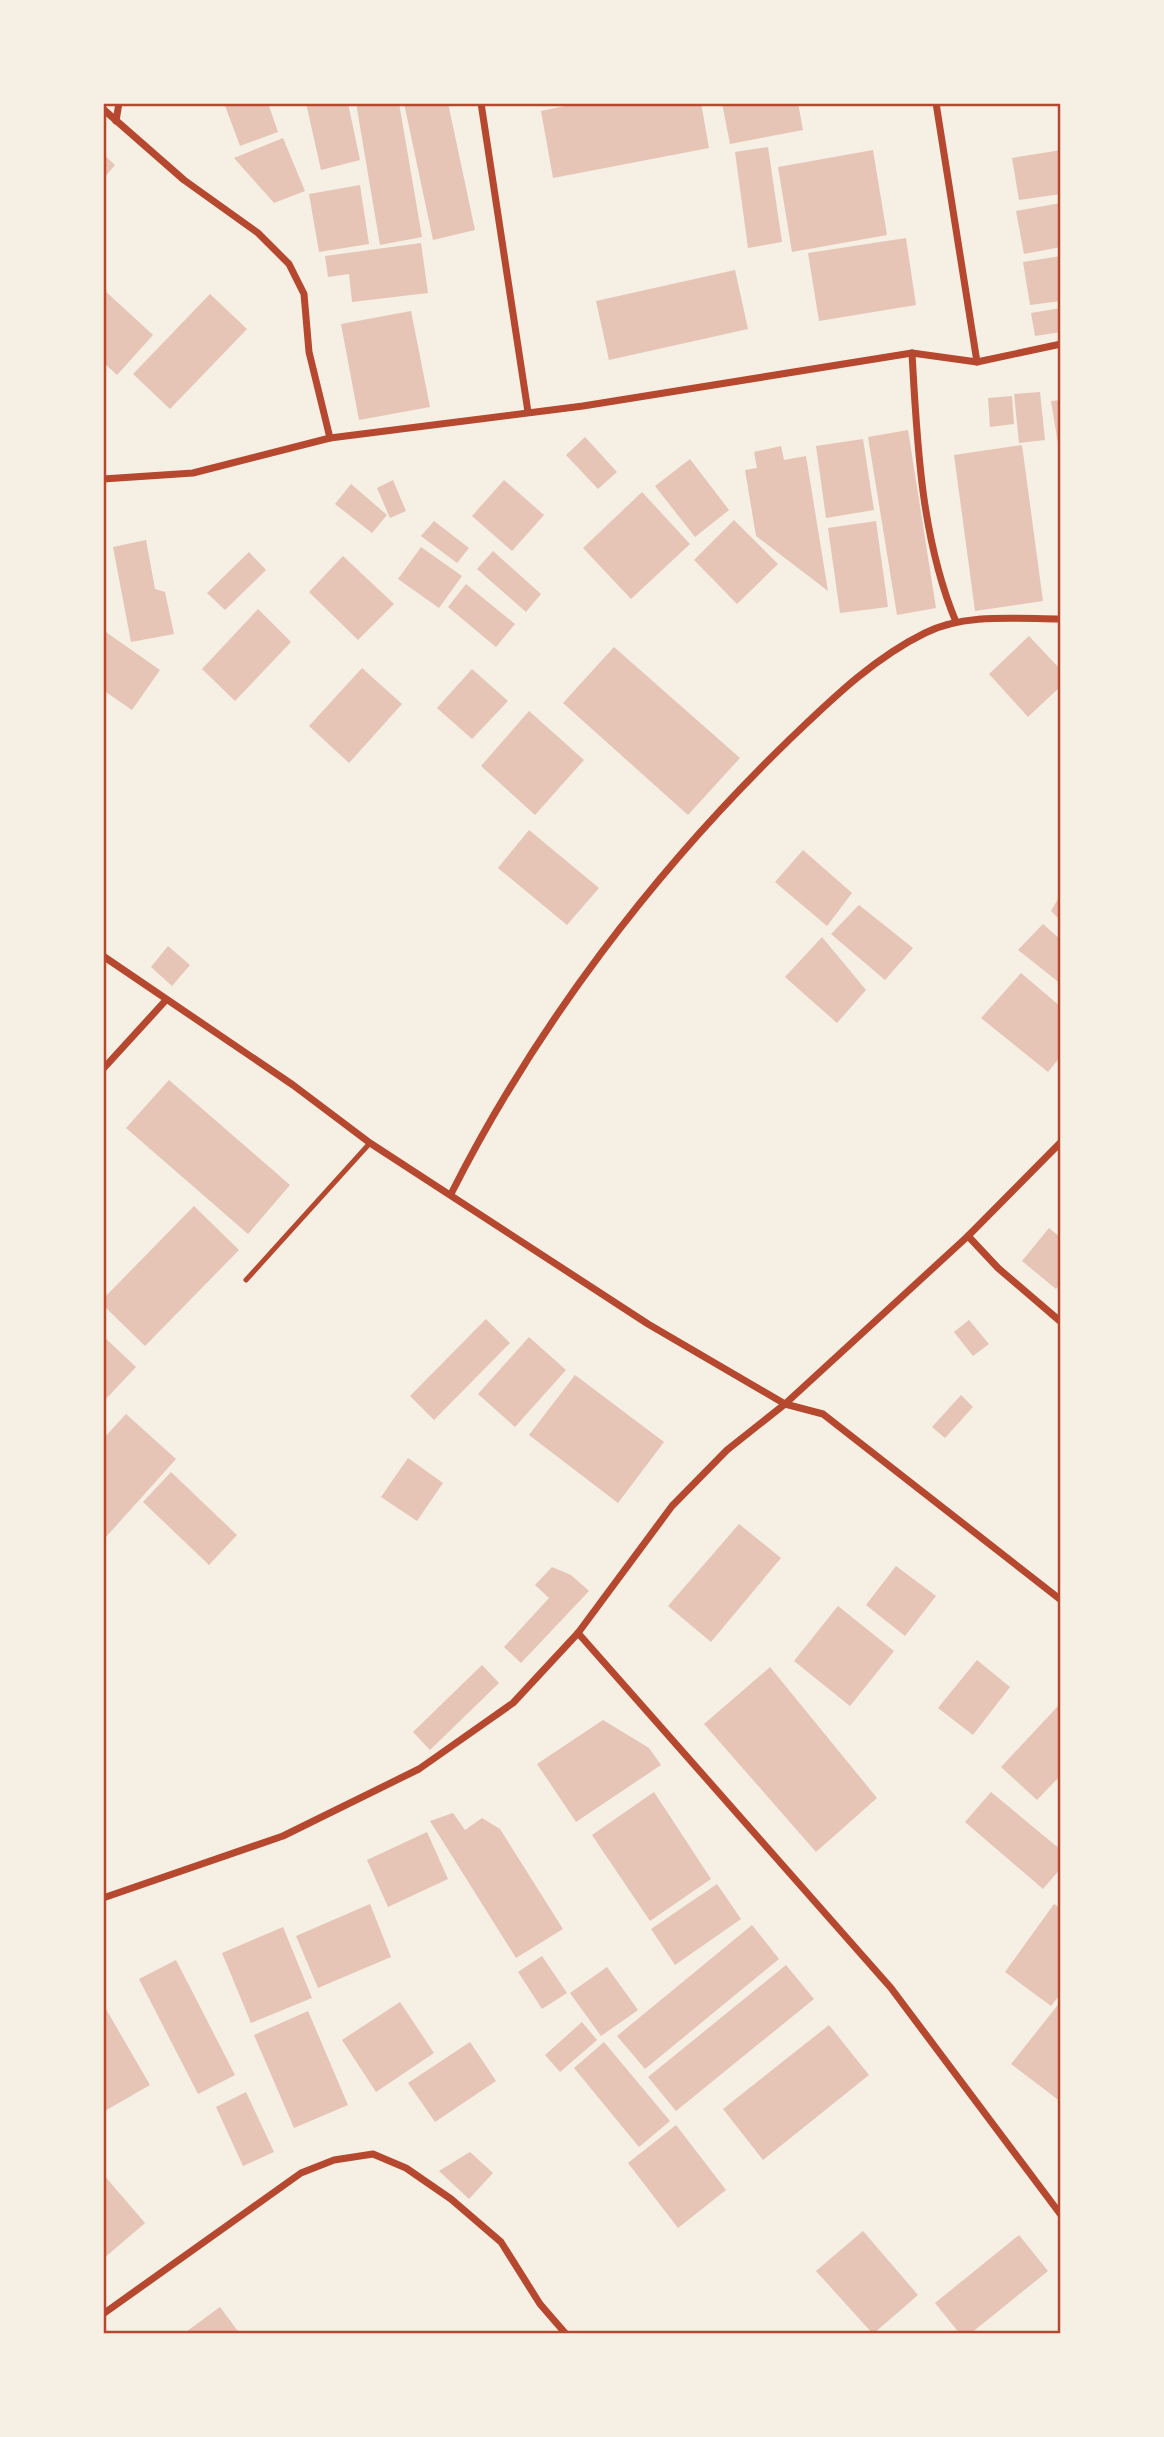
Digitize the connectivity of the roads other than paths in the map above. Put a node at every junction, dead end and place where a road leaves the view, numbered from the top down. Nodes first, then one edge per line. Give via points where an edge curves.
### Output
1 (119, 103) edge
2 (481, 103) edge
3 (936, 103) edge
4 (103, 109) edge
5 (116, 121) junction
6 (1061, 344) edge
7 (912, 353) junction
8 (977, 362) junction
9 (528, 412) junction
10 (330, 438) junction
11 (103, 480) edge
12 (1061, 619) edge
13 (956, 622) junction
14 (103, 956) edge
15 (166, 1000) junction
16 (103, 1069) edge
17 (1061, 1142) edge
18 (370, 1143) junction
19 (451, 1194) junction
20 (968, 1236) junction
21 (246, 1280) dead end
22 (1061, 1322) edge
23 (785, 1404) junction
24 (1061, 1600) edge
25 (578, 1633) junction
26 (103, 1898) edge
27 (1061, 2215) edge
28 (103, 2314) edge
29 (566, 2334) edge

1 - 5 street
2 - 9 street
3 - 8 street
4 - 5 street
5 - 10 street via 184,180 258,233 289,264 304,294 309,352
6 - 8 street
7 - 8 street
7 - 9 street
7 - 13 street via 923,486 940,582
9 - 10 street
10 - 11 street via 193,474
12 - 13 street
13 - 19 street via 925,633 854,677 757,772 669,868 566,1002 486,1125
14 - 15 street
15 - 16 street
15 - 18 street
17 - 20 street
18 - 19 street
18 - 21 lane
19 - 23 street via 648,1324
20 - 22 street
20 - 23 street
23 - 24 street via 823,1414
23 - 25 street via 727,1450 672,1506
25 - 26 street via 513,1703 419,1769 283,1836
25 - 27 street via 891,1988
28 - 29 street via 301,2173 334,2160 373,2154 407,2168 500,2242 540,2304

